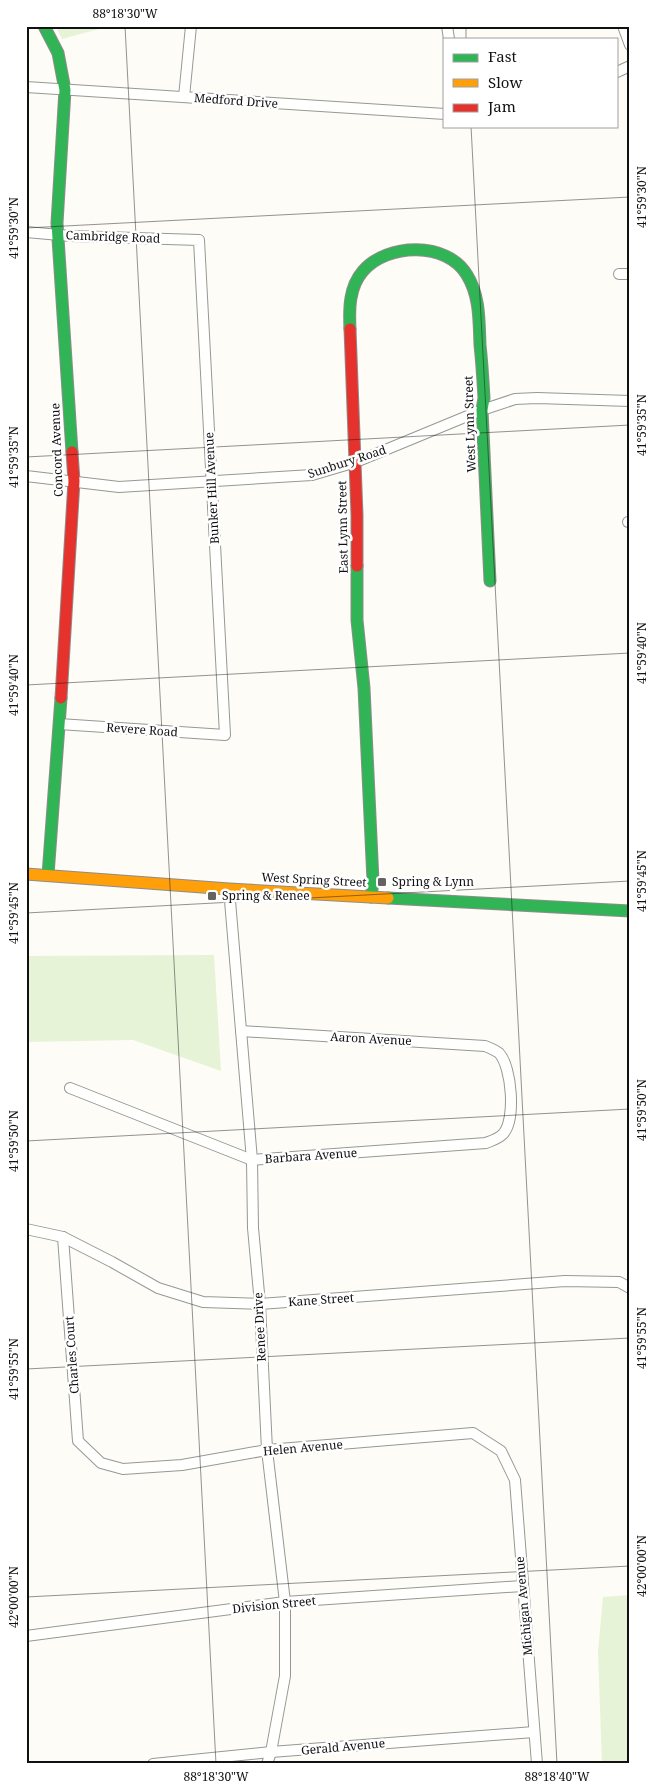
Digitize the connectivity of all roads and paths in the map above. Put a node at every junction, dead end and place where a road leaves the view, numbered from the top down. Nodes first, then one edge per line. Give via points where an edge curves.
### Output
1 (44, 26) edge
2 (191, 26) edge
3 (623, 26) edge
4 (630, 45) edge
5 (630, 66) edge
6 (618, 72) edge
7 (26, 87) edge
8 (65, 90) junction
9 (184, 97) junction
10 (443, 114) edge
11 (26, 232) edge
12 (58, 235) junction
13 (199, 241) joint
14 (463, 270) joint
15 (619, 274) dead end
16 (630, 274) edge
17 (630, 401) edge
18 (482, 410) junction
19 (356, 462) junction
20 (26, 476) edge
21 (74, 481) junction
22 (212, 482) junction
23 (490, 580) dead end
24 (60, 724) junction
25 (225, 735) joint
26 (26, 874) edge
27 (48, 875) junction
28 (229, 889) junction
29 (371, 897) junction
30 (630, 911) edge
31 (242, 1031) junction
32 (70, 1088) dead end
33 (502, 1134) joint
34 (252, 1160) junction
35 (26, 1229) edge
36 (63, 1237) junction
37 (630, 1288) edge
38 (260, 1304) junction
39 (267, 1450) junction
40 (502, 1451) joint
41 (101, 1462) joint
42 (522, 1586) junction
43 (285, 1602) junction
44 (26, 1636) edge
45 (534, 1732) junction
46 (271, 1752) junction
47 (153, 1764) edge
48 (267, 1764) edge
49 (537, 1764) edge

1 - 8 street, Concord Avenue via 58,53
2 - 9 street
3 - 4 street
5 - 6 street
7 - 8 street, Medford Drive
8 - 9 street, Medford Drive
8 - 12 street, Concord Avenue
9 - 10 street, Medford Drive
11 - 12 street, Cambridge Road
12 - 13 street, Cambridge Road
12 - 21 street, Concord Avenue
13 - 22 street, Bunker Hill Avenue
14 - 18 street, West Lynn Street via 478,298
14 - 19 street, East Lynn Street via 444,255 426,251 395,253 379,258 364,270 353,287 349,306
15 - 16 street
17 - 18 street, Sunbury Road via 515,399
18 - 19 street, Sunbury Road
18 - 23 street, West Lynn Street
19 - 22 street, Sunbury Road via 312,475
19 - 29 street, East Lynn Street via 357,620 364,698
20 - 21 street, Sunbury Road
21 - 22 street, Sunbury Road via 119,486
21 - 24 street, Concord Avenue
22 - 25 street, Bunker Hill Avenue
24 - 25 street, Revere Road
24 - 27 street, Concord Avenue
26 - 27 street, West Spring Street
27 - 28 street, West Spring Street
28 - 29 street, West Spring Street
28 - 31 street, Renee Drive
29 - 30 street, West Spring Street
31 - 33 street, Aaron Avenue via 485,1046 499,1054 508,1072 511,1117
31 - 34 street, Renee Drive
32 - 34 street, Barbara Avenue
33 - 34 street, Barbara Avenue via 478,1144
34 - 38 street, Renee Drive via 253,1228
35 - 36 street, Kane Street
36 - 38 street, Kane Street via 158,1288 203,1302
36 - 41 street, Charles Court via 78,1440
37 - 38 street, Kane Street via 619,1282 564,1281
38 - 39 street, Renee Drive
39 - 40 street, Helen Avenue via 473,1434
39 - 41 street, Helen Avenue via 182,1464 122,1469
39 - 43 street, Renee Drive
40 - 42 street, Michigan Avenue via 515,1480
42 - 43 street, Division Street
42 - 45 street, Michigan Avenue
43 - 44 street, Division Street
43 - 46 street, Renee Drive via 285,1676
45 - 46 street, Gerald Avenue
45 - 49 street, Michigan Avenue
46 - 47 street, Gerald Avenue
46 - 48 street, Renee Drive

